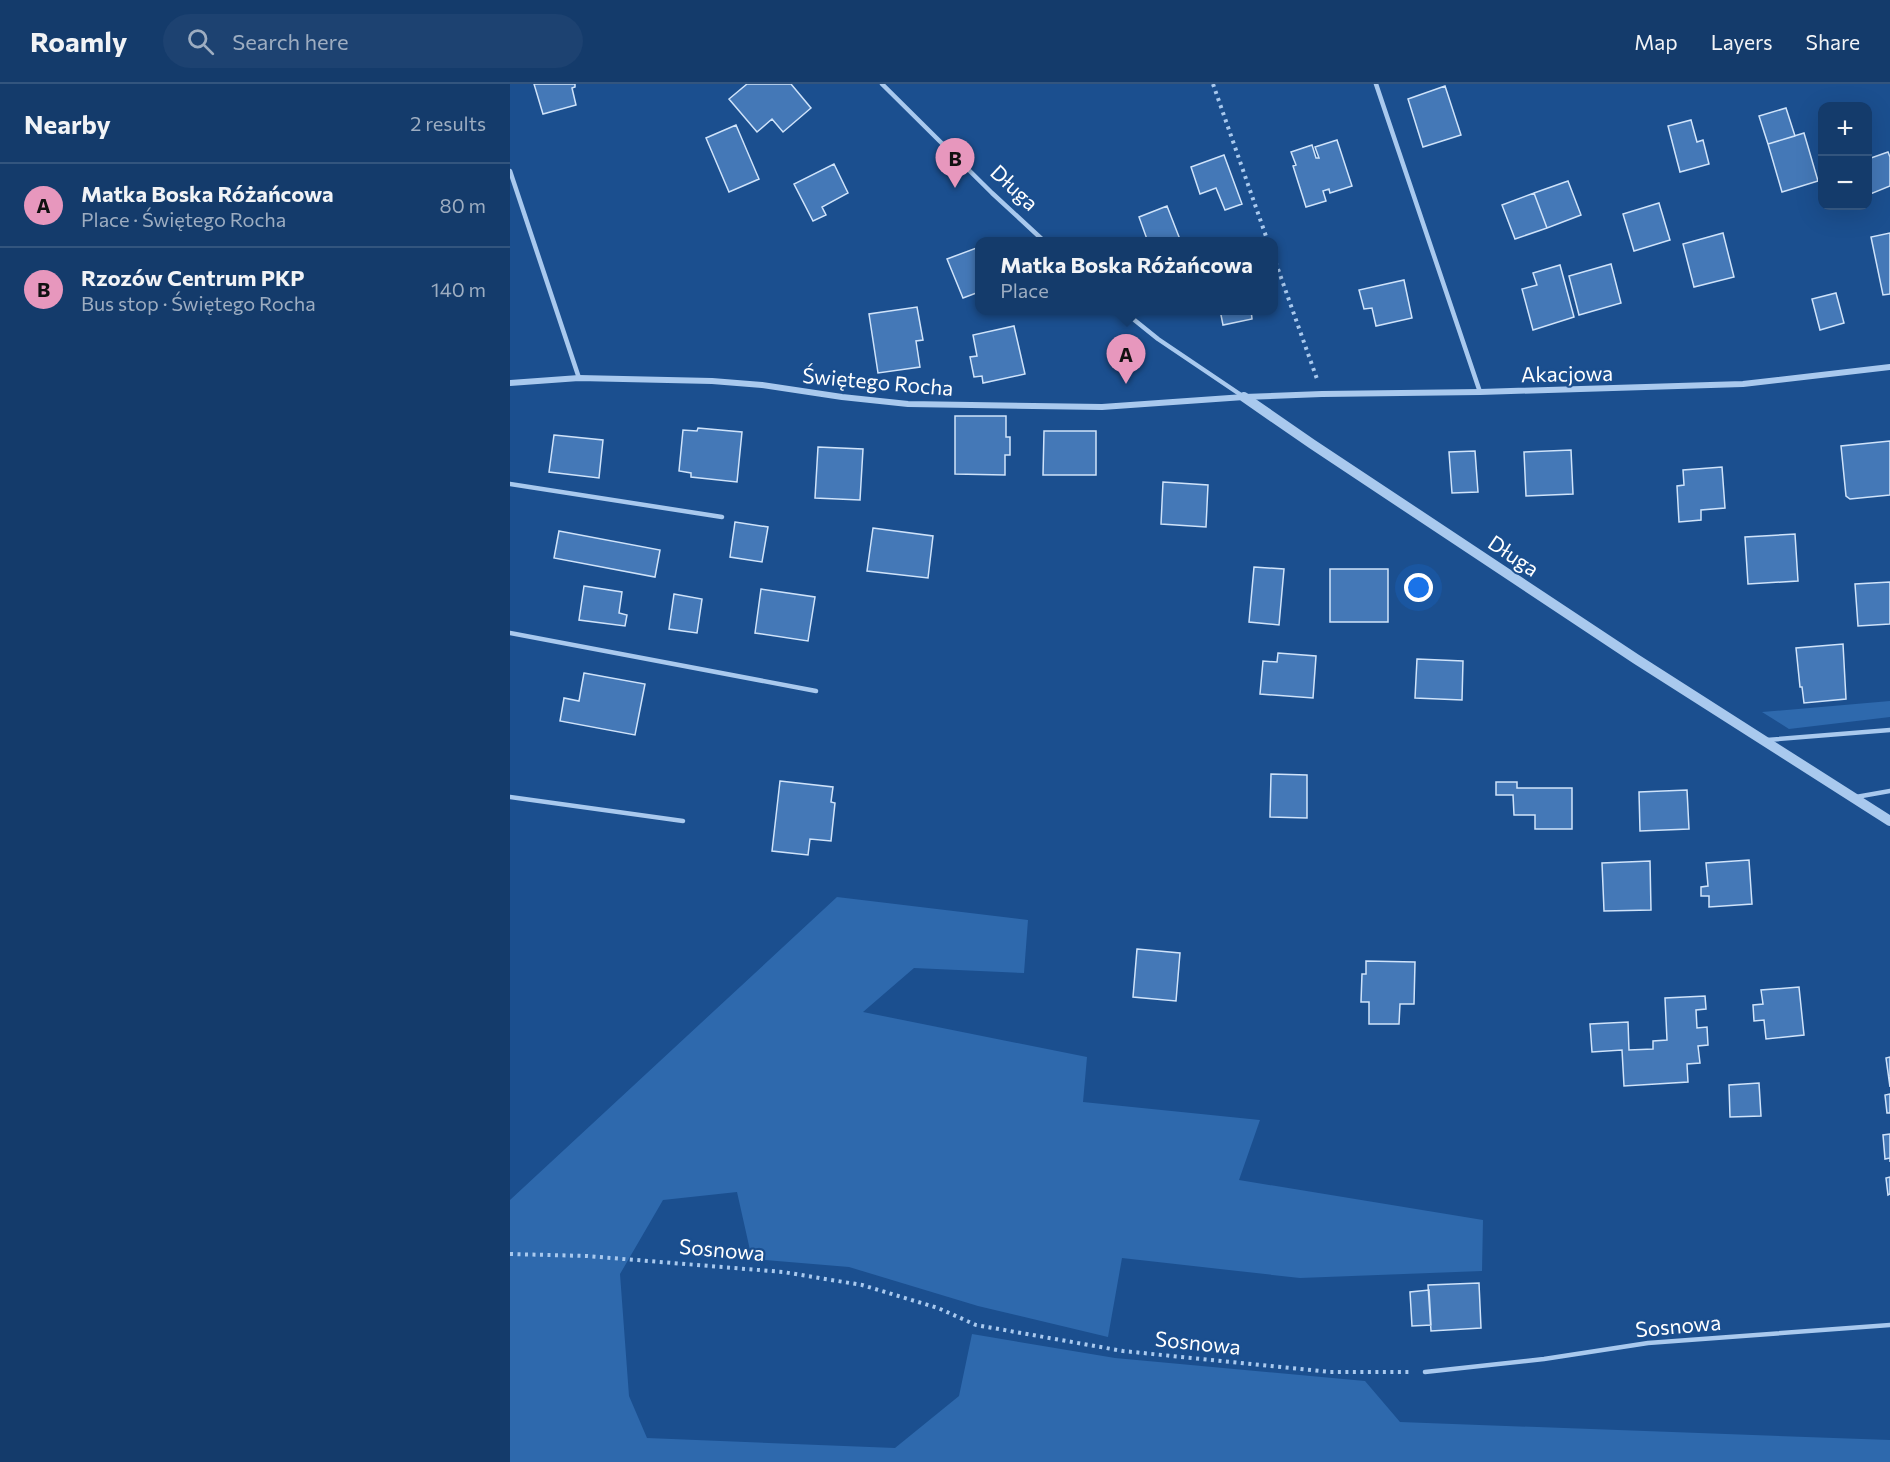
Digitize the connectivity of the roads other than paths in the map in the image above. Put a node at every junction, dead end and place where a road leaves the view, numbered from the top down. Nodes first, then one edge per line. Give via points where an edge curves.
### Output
1 (882, 84) edge
2 (1376, 84) edge
3 (510, 171) edge
4 (1040, 237) edge
5 (1128, 315) edge
6 (1890, 368) edge
7 (579, 378) junction
8 (510, 383) edge
9 (1480, 392) junction
10 (1244, 397) junction
11 (510, 484) edge
12 (722, 517) dead end
13 (510, 633) edge
14 (816, 692) dead end
15 (1890, 730) edge
16 (1761, 741) junction
17 (1890, 791) edge
18 (510, 797) edge
19 (1853, 797) junction
20 (683, 821) dead end
21 (1890, 821) edge
22 (1890, 1325) edge
23 (1425, 1372) road end

1 - 4 lane, Długa
2 - 9 lane
3 - 7 lane
5 - 10 lane, Długa
6 - 9 street, Akacjowa via 1743,384
7 - 8 street, Świętego Rocha
7 - 10 street, Świętego Rocha via 712,381 908,404 1101,407
9 - 10 street, Akacjowa
10 - 16 street, Długa
11 - 12 lane
13 - 14 lane
15 - 16 lane
16 - 19 street, Długa
17 - 19 lane
18 - 20 lane
19 - 21 street, Długa
22 - 23 lane, Sosnowa via 1648,1343

